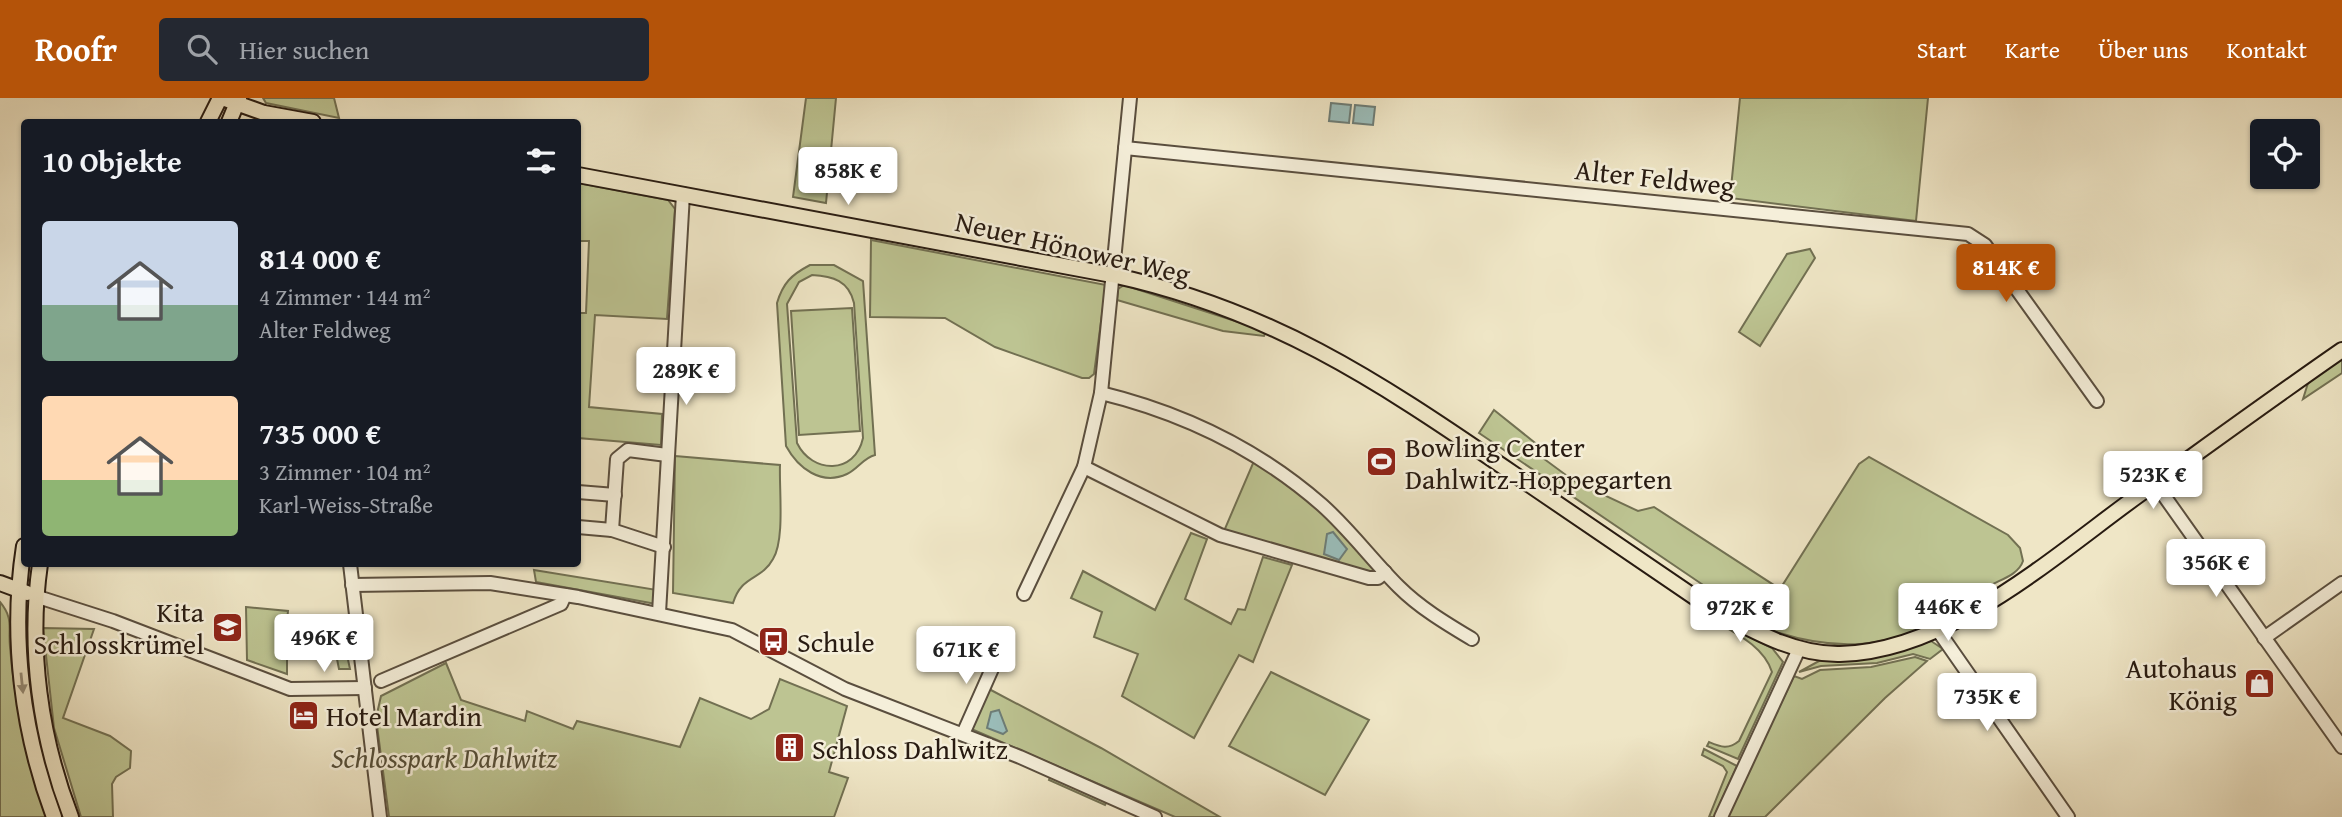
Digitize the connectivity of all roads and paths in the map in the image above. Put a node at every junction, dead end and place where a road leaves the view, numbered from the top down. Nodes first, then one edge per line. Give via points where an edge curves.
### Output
1 (221, 98) edge
2 (1130, 98) edge
3 (238, 101) edge
4 (210, 119) edge
5 (230, 119) edge
6 (296, 119) edge
7 (1125, 148) junction
8 (581, 176) edge
9 (683, 194) junction
10 (1112, 275) junction
11 (2342, 349) edge
12 (1101, 393) junction
13 (2097, 401) dead end
14 (667, 455) junction
15 (1084, 467) junction
16 (2155, 483) junction
17 (581, 492) edge
18 (615, 495) junction
19 (581, 527) edge
20 (612, 530) junction
21 (664, 547) junction
22 (22, 567) edge
23 (40, 567) edge
24 (350, 567) edge
25 (1385, 572) junction
26 (0, 583) edge
27 (2342, 583) edge
28 (352, 585) junction
29 (20, 590) junction
30 (1024, 594) dead end
31 (565, 595) junction
32 (35, 596) junction
33 (659, 613) junction
34 (1937, 629) junction
35 (2264, 638) junction
36 (1472, 639) dead end
37 (1799, 649) junction
38 (999, 653) dead end
39 (381, 681) dead end
40 (365, 688) junction
41 (963, 734) junction
42 (2342, 747) edge
43 (54, 817) edge
44 (71, 817) edge
45 (380, 817) edge
46 (1155, 817) edge
47 (1721, 817) edge
48 (2068, 817) edge

1 - 3 main road
1 - 4 main road
2 - 7 street
3 - 5 main road
3 - 6 main road
7 - 10 street
7 - 13 street, Alter Feldweg via 1968,234 1985,246
8 - 9 main road, Neuer Hönower Weg
9 - 10 main road, Neuer Hönower Weg
9 - 14 street
10 - 12 street
10 - 37 main road, Neuer Hönower Weg via 1262,322 1330,354 1380,383 1712,609
11 - 16 main road, Neuer Hönower Weg
12 - 15 street
12 - 25 street via 1186,419 1268,463 1323,506
14 - 18 street via 628,450 618,459
14 - 21 street
15 - 25 street via 1220,535 1369,578
15 - 30 street
16 - 34 main road, Neuer Hönower Weg via 2003,592
16 - 35 street
17 - 18 street
18 - 20 street
19 - 20 street
20 - 21 street
21 - 33 street
22 - 29 main road
23 - 32 main road
24 - 28 street
25 - 36 street via 1421,606
26 - 29 main road
27 - 35 street
28 - 31 street via 490,583
28 - 40 street
29 - 32 main road
29 -> 43 main road via 26,711
31 - 33 street
31 - 39 street via 561,604
32 - 40 street via 113,621 290,690
32 - 44 main road via 35,648 44,724
33 - 41 street via 732,630 845,689
34 - 37 main road, Neuer Hönower Weg via 1863,652
34 - 48 street
35 - 42 street
37 - 47 street
38 - 41 street
40 - 45 street
41 - 46 street

